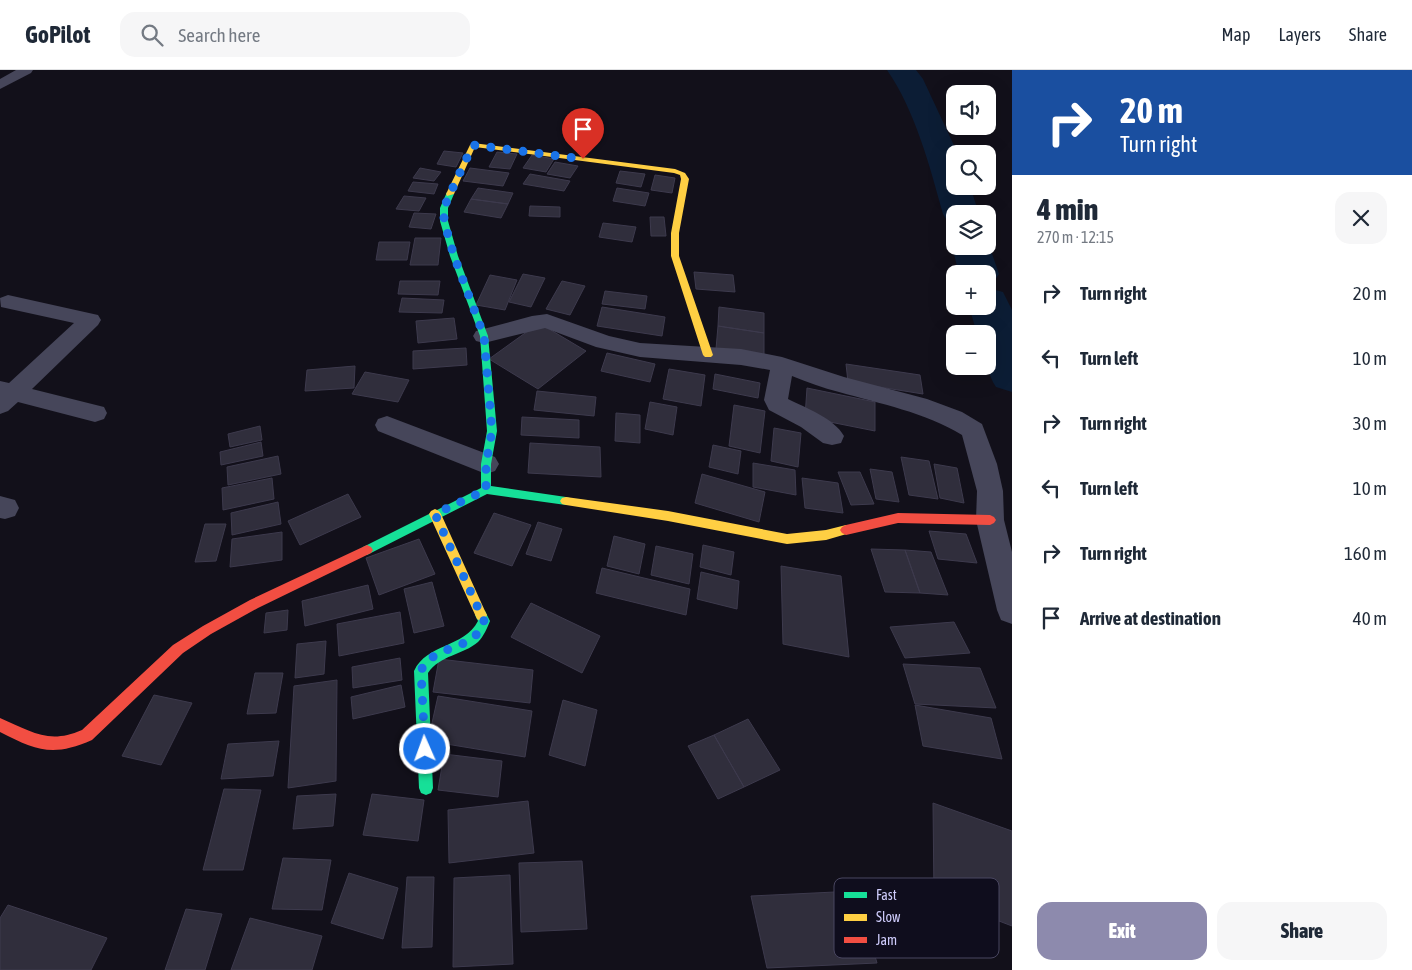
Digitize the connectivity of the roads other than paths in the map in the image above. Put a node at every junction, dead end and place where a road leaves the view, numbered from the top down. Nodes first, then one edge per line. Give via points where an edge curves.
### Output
1 (26, 70) edge
2 (0, 85) edge
3 (8, 302) dead end
4 (484, 336) junction
5 (708, 355) junction
6 (782, 365) junction
7 (4, 396) edge
8 (95, 413) dead end
9 (387, 425) dead end
10 (832, 436) dead end
11 (486, 464) junction
12 (486, 490) junction
13 (435, 514) junction
14 (990, 520) junction
15 (1012, 610) edge
16 (0, 725) edge
17 (426, 788) dead end

1 - 2 street
3 - 7 street via 90,320
4 - 5 street via 547,321 604,342 640,350
4 - 5 street via 444,221 444,208 473,145 683,174 675,256
4 - 11 street via 492,431
5 - 6 street
6 - 10 street via 777,404
6 - 14 street via 839,384 919,404 973,430 990,492
7 - 8 street
9 - 11 street
11 - 12 street
12 - 13 street
12 - 14 street via 668,516 787,539 826,535 898,518
13 - 16 street via 333,568 254,604 178,649 75,743 40,744
13 - 17 street via 484,621 475,637 435,656 421,671
14 - 15 street

